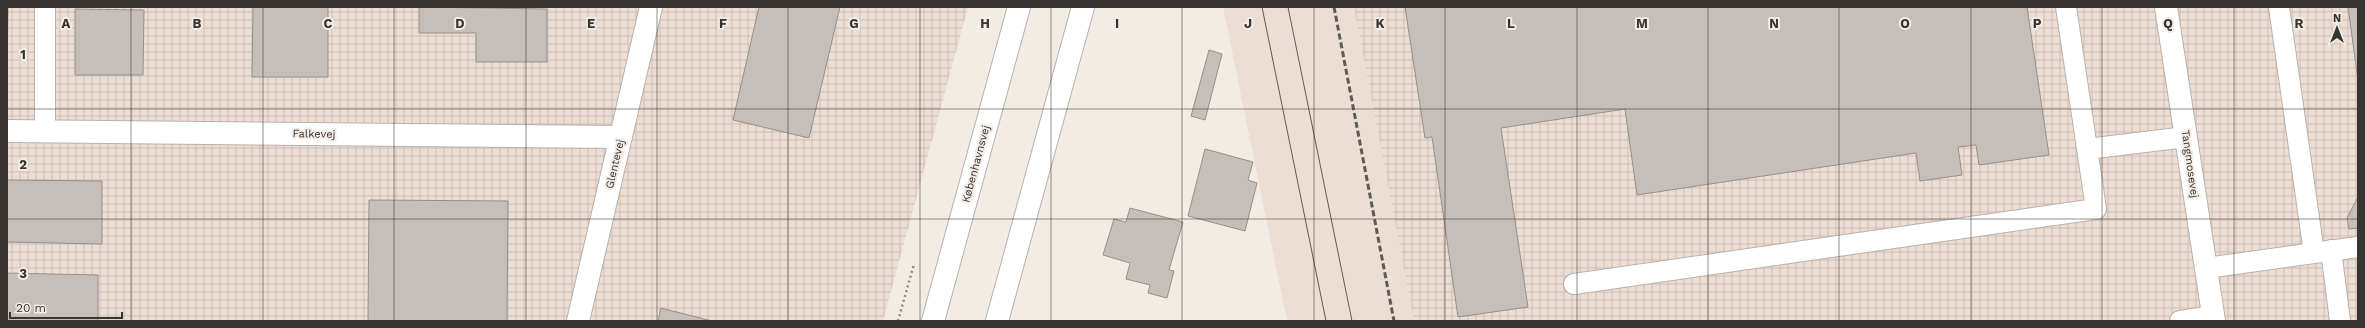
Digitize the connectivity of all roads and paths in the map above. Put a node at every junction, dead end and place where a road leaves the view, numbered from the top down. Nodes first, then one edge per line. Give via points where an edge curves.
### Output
1 (45, 7) edge
2 (651, 7) edge
3 (1019, 7) edge
4 (1083, 7) edge
5 (2066, 7) edge
6 (2166, 7) edge
7 (2279, 7) edge
8 (7, 131) edge
9 (45, 132) junction
10 (621, 137) junction
11 (2186, 137) junction
12 (2087, 149) junction
13 (2358, 247) edge
14 (2322, 252) junction
15 (2206, 268) junction
16 (1574, 284) dead end
17 (2214, 319) edge
18 (578, 321) edge
19 (933, 321) edge
20 (997, 321) edge
21 (2180, 321) edge
22 (2340, 321) edge

1 - 9 lane
2 - 10 street, Glentevej
3 - 19 street, Københavnsvej
4 - 20 street
5 - 12 lane
6 - 11 street, Tangmosevej
7 - 14 lane
8 - 9 street, Falkevej
9 - 10 street, Falkevej
10 - 18 street, Glentevej
11 - 12 lane
11 - 15 street, Tangmosevej
12 - 16 lane via 2096,209
13 - 14 lane
14 - 15 lane
14 - 22 lane
15 - 17 street, Tangmosevej
17 - 21 lane

